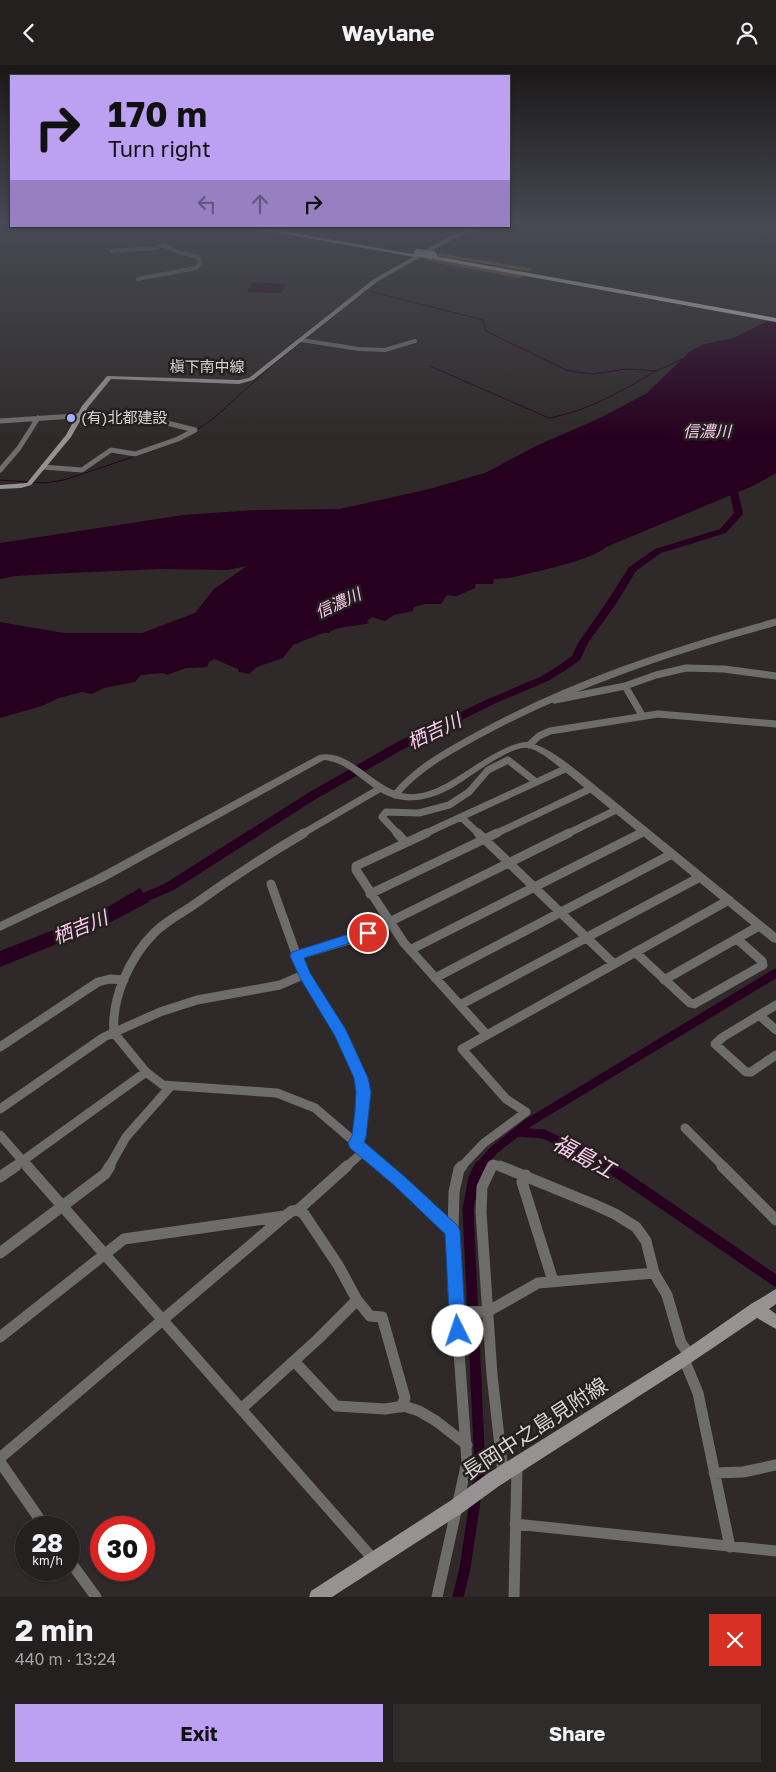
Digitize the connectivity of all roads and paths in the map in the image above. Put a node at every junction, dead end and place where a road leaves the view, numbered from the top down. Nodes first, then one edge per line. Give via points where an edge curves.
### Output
1 (356, 295) edge
2 (651, 295) edge
3 (776, 318) edge
4 (300, 340) junction
5 (415, 341) dead end
6 (80, 415) junction
7 (38, 418) junction
8 (0, 421) edge
9 (43, 467) junction
10 (0, 470) edge
11 (0, 487) edge
12 (776, 622) edge
13 (776, 676) edge
14 (625, 686) junction
15 (550, 699) junction
16 (642, 715) junction
17 (776, 725) edge
18 (528, 745) junction
19 (567, 769) junction
20 (536, 782) junction
21 (377, 788) junction
22 (592, 788) junction
23 (395, 795) junction
24 (618, 809) junction
25 (461, 817) junction
26 (645, 831) junction
27 (485, 839) junction
28 (406, 843) junction
29 (672, 854) junction
30 (508, 863) junction
31 (700, 877) junction
32 (271, 884) dead end
33 (534, 887) junction
34 (370, 894) junction
35 (729, 900) junction
36 (560, 913) junction
37 (389, 922) junction
38 (760, 926) junction
39 (0, 927) edge
40 (586, 938) junction
41 (737, 939) junction
42 (776, 939) edge
43 (410, 950) junction
44 (635, 952) junction
45 (296, 956) junction
46 (614, 964) junction
47 (305, 974) junction
48 (435, 978) junction
49 (664, 980) junction
50 (124, 981) junction
51 (460, 1005) junction
52 (776, 1005) edge
53 (759, 1015) junction
54 (776, 1030) edge
55 (114, 1033) junction
56 (486, 1034) junction
57 (0, 1047) edge
58 (776, 1055) edge
59 (146, 1072) junction
60 (170, 1087) junction
61 (0, 1109) edge
62 (685, 1128) dead end
63 (0, 1135) edge
64 (356, 1143) junction
65 (364, 1151) junction
66 (23, 1161) junction
67 (526, 1175) junction
68 (0, 1177) edge
69 (64, 1206) junction
70 (298, 1210) junction
71 (285, 1216) junction
72 (776, 1219) edge
73 (453, 1231) junction
74 (0, 1253) edge
75 (105, 1254) junction
76 (654, 1273) junction
77 (553, 1281) junction
78 (776, 1296) edge
79 (357, 1300) junction
80 (756, 1309) junction
81 (460, 1311) junction
82 (485, 1312) junction
83 (163, 1319) junction
84 (776, 1322) edge
85 (0, 1337) edge
86 (687, 1356) junction
87 (294, 1361) junction
88 (401, 1407) junction
89 (241, 1409) junction
90 (467, 1445) junction
91 (0, 1460) edge
92 (776, 1465) edge
93 (517, 1466) junction
94 (714, 1473) junction
95 (499, 1477) junction
96 (462, 1502) junction
97 (38, 1516) edge
98 (515, 1524) junction
99 (730, 1547) junction
100 (776, 1551) edge
101 (374, 1560) junction
102 (80, 1575) edge
103 (96, 1597) edge
104 (316, 1597) edge
105 (436, 1597) edge
106 (514, 1597) edge

1 - 4 main road, 槇下南中線
2 - 3 highway, bridge
4 - 5 street via 377,350
4 - 6 main road, 槇下南中線 via 248,381 110,377
6 - 7 street
6 - 9 main road, 槇下南中線 via 69,436
6 - 9 street via 147,419 195,430 135,455 111,450 82,470
7 - 8 street
7 - 10 street
9 - 11 main road, 槇下南中線 via 27,485
12 - 15 street via 654,659
13 - 14 street via 686,668
14 - 15 street via 559,700
14 - 16 street
15 - 23 street via 494,724 426,764 407,779
16 - 17 street via 671,713
16 - 18 street via 550,731
18 - 19 street via 548,754
18 - 23 street via 486,761 433,794
19 - 20 street
19 - 22 street
20 - 25 street
20 - 28 street via 508,759 488,770 469,792 449,805 419,813 386,812 382,817
21 - 23 street
21 - 39 street via 341,761 322,757 99,879
21 - 50 street via 248,866 155,932 138,953
22 - 24 street
22 - 27 street
24 - 26 street
24 - 30 street
25 - 27 street
25 - 28 street
26 - 29 street
26 - 33 street
27 - 30 street
27 - 34 street
28 - 34 street via 356,866
29 - 31 street
29 - 36 street
30 - 33 street
30 - 37 street
31 - 35 street
31 - 40 street
32 - 45 street
33 - 36 street
33 - 43 street
34 - 37 street
35 - 38 street
35 - 44 street
36 - 40 street
36 - 48 street
37 - 43 street
37 - 45 street via 359,937
38 - 41 street
38 - 42 street
40 - 46 street
40 - 51 street
41 - 49 street
41 - 49 street via 762,961 762,967 694,1004
43 - 48 street
44 - 46 street
44 - 49 street
45 - 47 street
46 - 56 street
47 - 55 street via 280,985 176,1005
47 - 64 street via 341,1034 361,1078 364,1092
48 - 51 street
50 - 55 street via 112,1021
50 - 57 street via 110,979 98,982
51 - 56 street
52 - 53 street
53 - 54 street
53 - 58 street via 714,1044 746,1072
55 - 59 street
55 - 61 street
56 - 73 street via 462,1049 506,1099 526,1112 484,1143 459,1169 454,1192
59 - 60 street
59 - 66 street
60 - 64 street via 247,1090 292,1097 315,1107
60 - 69 street via 126,1137 105,1174
62 - 72 street
63 - 66 street
64 - 65 street
65 - 70 street
65 - 73 street
66 - 68 street
66 - 69 street
67 - 76 street via 632,1224 646,1241
67 - 77 street via 522,1182
67 - 82 street via 493,1164 481,1187
69 - 74 street
69 - 75 street
70 - 71 street
70 - 79 street via 338,1265
71 - 75 street via 124,1239
71 - 83 street
73 - 81 street
75 - 83 street
75 - 85 street
76 - 77 street
76 - 86 street via 667,1295
77 - 82 street via 527,1288
78 - 80 main road, 長岡中之島見附線
79 - 87 street
79 - 88 street via 370,1317 382,1317 405,1398
80 - 84 main road
80 - 86 main road, 長岡中之島見附線
81 - 82 street
81 - 90 street
82 - 95 street
83 - 89 street
83 - 91 street
86 - 93 main road, 長岡中之島見附線
86 - 94 street
87 - 88 street via 336,1406
87 - 89 street
88 - 90 street via 419,1411
89 - 101 street
90 - 96 street
91 - 97 street
92 - 94 street via 743,1472
93 - 95 main road, 長岡中之島見附線
93 - 98 street
94 - 99 street
95 - 96 main road, 長岡中之島見附線
96 - 101 main road, 長岡中之島見附線
96 - 105 street
98 - 99 street
98 - 106 street
99 - 100 street
101 - 104 main road, 長岡中之島見附線
102 - 103 street

